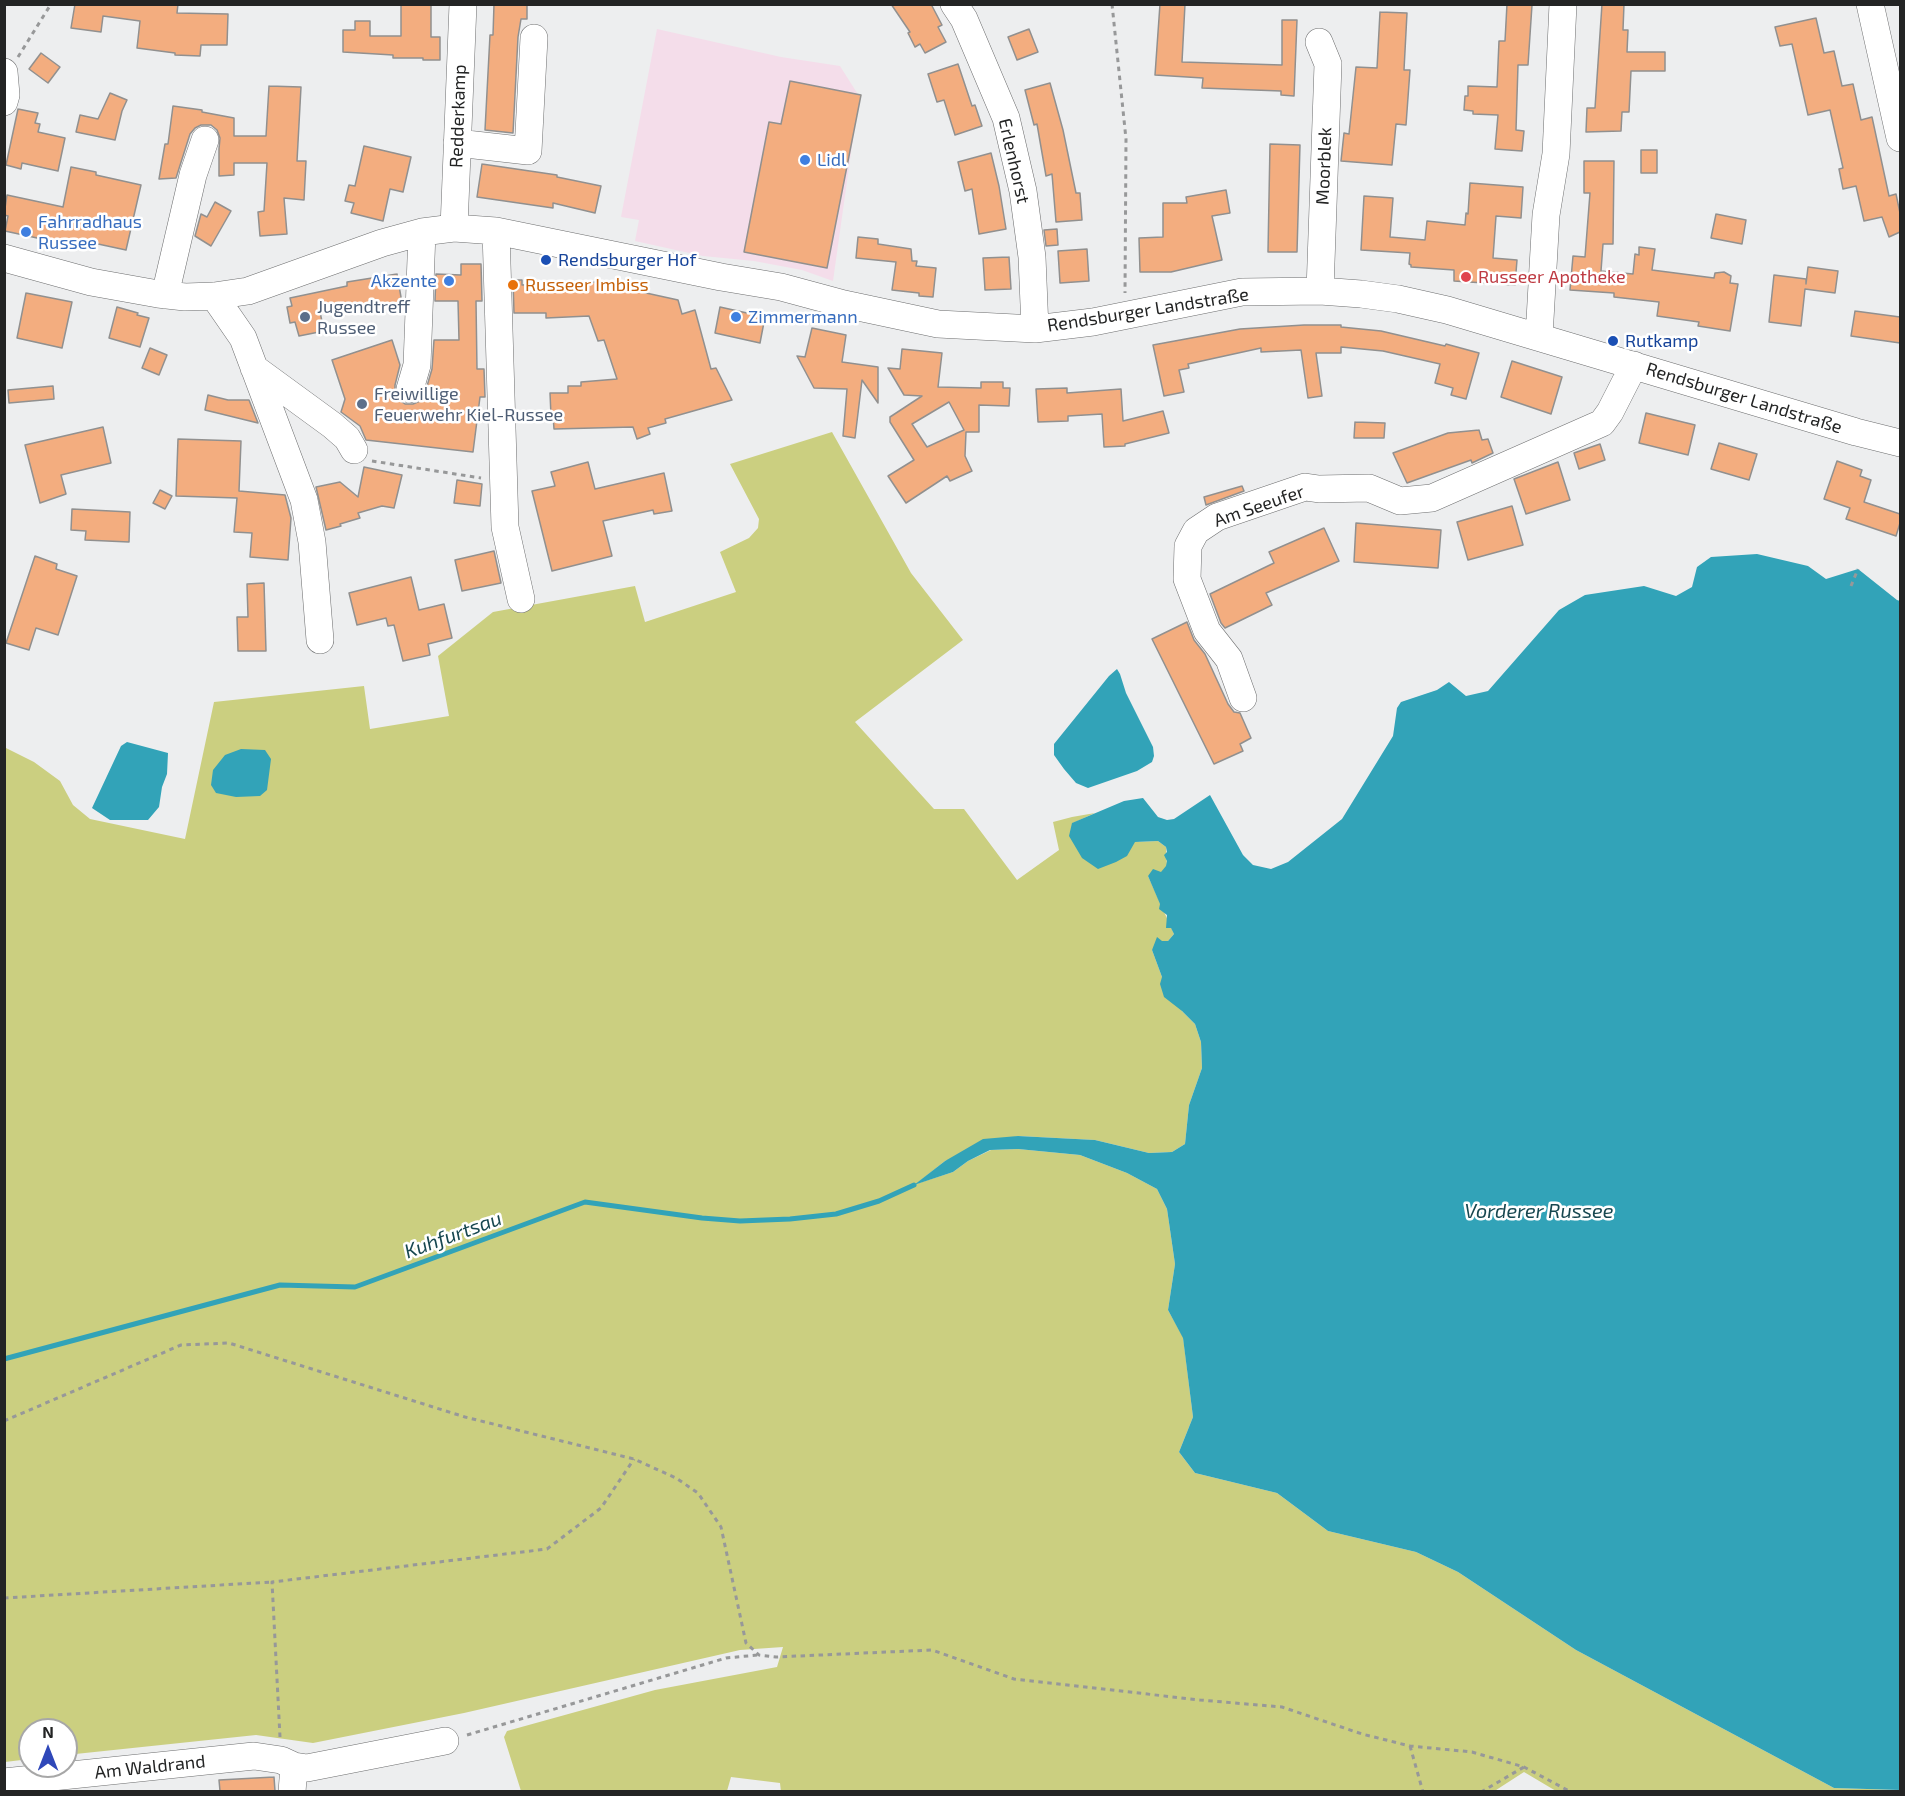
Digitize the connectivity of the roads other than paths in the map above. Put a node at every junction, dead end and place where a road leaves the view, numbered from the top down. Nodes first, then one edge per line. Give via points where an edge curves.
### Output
1 (463, 4) edge
2 (954, 4) edge
3 (1563, 4) edge
4 (1870, 4) edge
5 (534, 39) dead end
6 (1319, 42) dead end
7 (1900, 138) edge
8 (205, 140) dead end
9 (457, 143) junction
10 (454, 228) junction
11 (496, 231) junction
12 (422, 232) junction
13 (4, 258) edge
14 (248, 291) junction
15 (1320, 291) junction
16 (165, 295) junction
17 (214, 296) junction
18 (1035, 329) junction
19 (1539, 337) junction
20 (243, 338) junction
21 (1634, 365) junction
22 (254, 368) junction
23 (410, 389) dead end
24 (1900, 443) edge
25 (354, 450) road end
26 (1400, 501) junction
27 (1323, 508) dead end
28 (521, 599) dead end
29 (320, 640) dead end
30 (1243, 698) dead end
31 (445, 1742) road end
32 (289, 1773) edge
33 (4, 1782) edge

1 - 9 street, Redderkamp
2 - 18 street, Erlenhorst via 1006,118 1023,191 1032,257
3 - 19 street via 1556,154 1546,215
4 - 7 street
5 - 9 street via 528,151
6 - 15 street, Moorblek via 1328,64
8 - 16 street
9 - 10 street, Redderkamp
10 - 11 street, Rendsburger Landstraße
10 - 12 street, Rendsburger Landstraße
11 - 18 street, Rendsburger Landstraße via 780,287 938,324
11 - 28 street via 505,527
12 - 14 street, Rendsburger Landstraße
12 - 23 street via 417,365
13 - 16 street, Rendsburger Landstraße via 91,282
14 - 17 street, Rendsburger Landstraße
14 - 20 street via 251,321
15 - 18 street, Rendsburger Landstraße via 1242,292 1093,322
15 - 19 street, Rendsburger Landstraße via 1398,299
16 - 17 street, Rendsburger Landstraße
17 - 20 street
19 - 21 street, Rendsburger Landstraße
20 - 22 street
21 - 24 street, Rendsburger Landstraße
21 - 26 street, Am Seeufer via 1602,423 1432,498
22 - 25 street via 348,438
22 - 29 street via 304,500 312,542
26 - 27 street via 1334,503
26 - 30 street, Am Seeufer via 1369,488 1305,487 1217,517 1196,531 1188,546 1187,579 1207,631 1229,659
31 - 32 street, Am Waldrand
32 - 33 street, Am Waldrand via 254,1756

